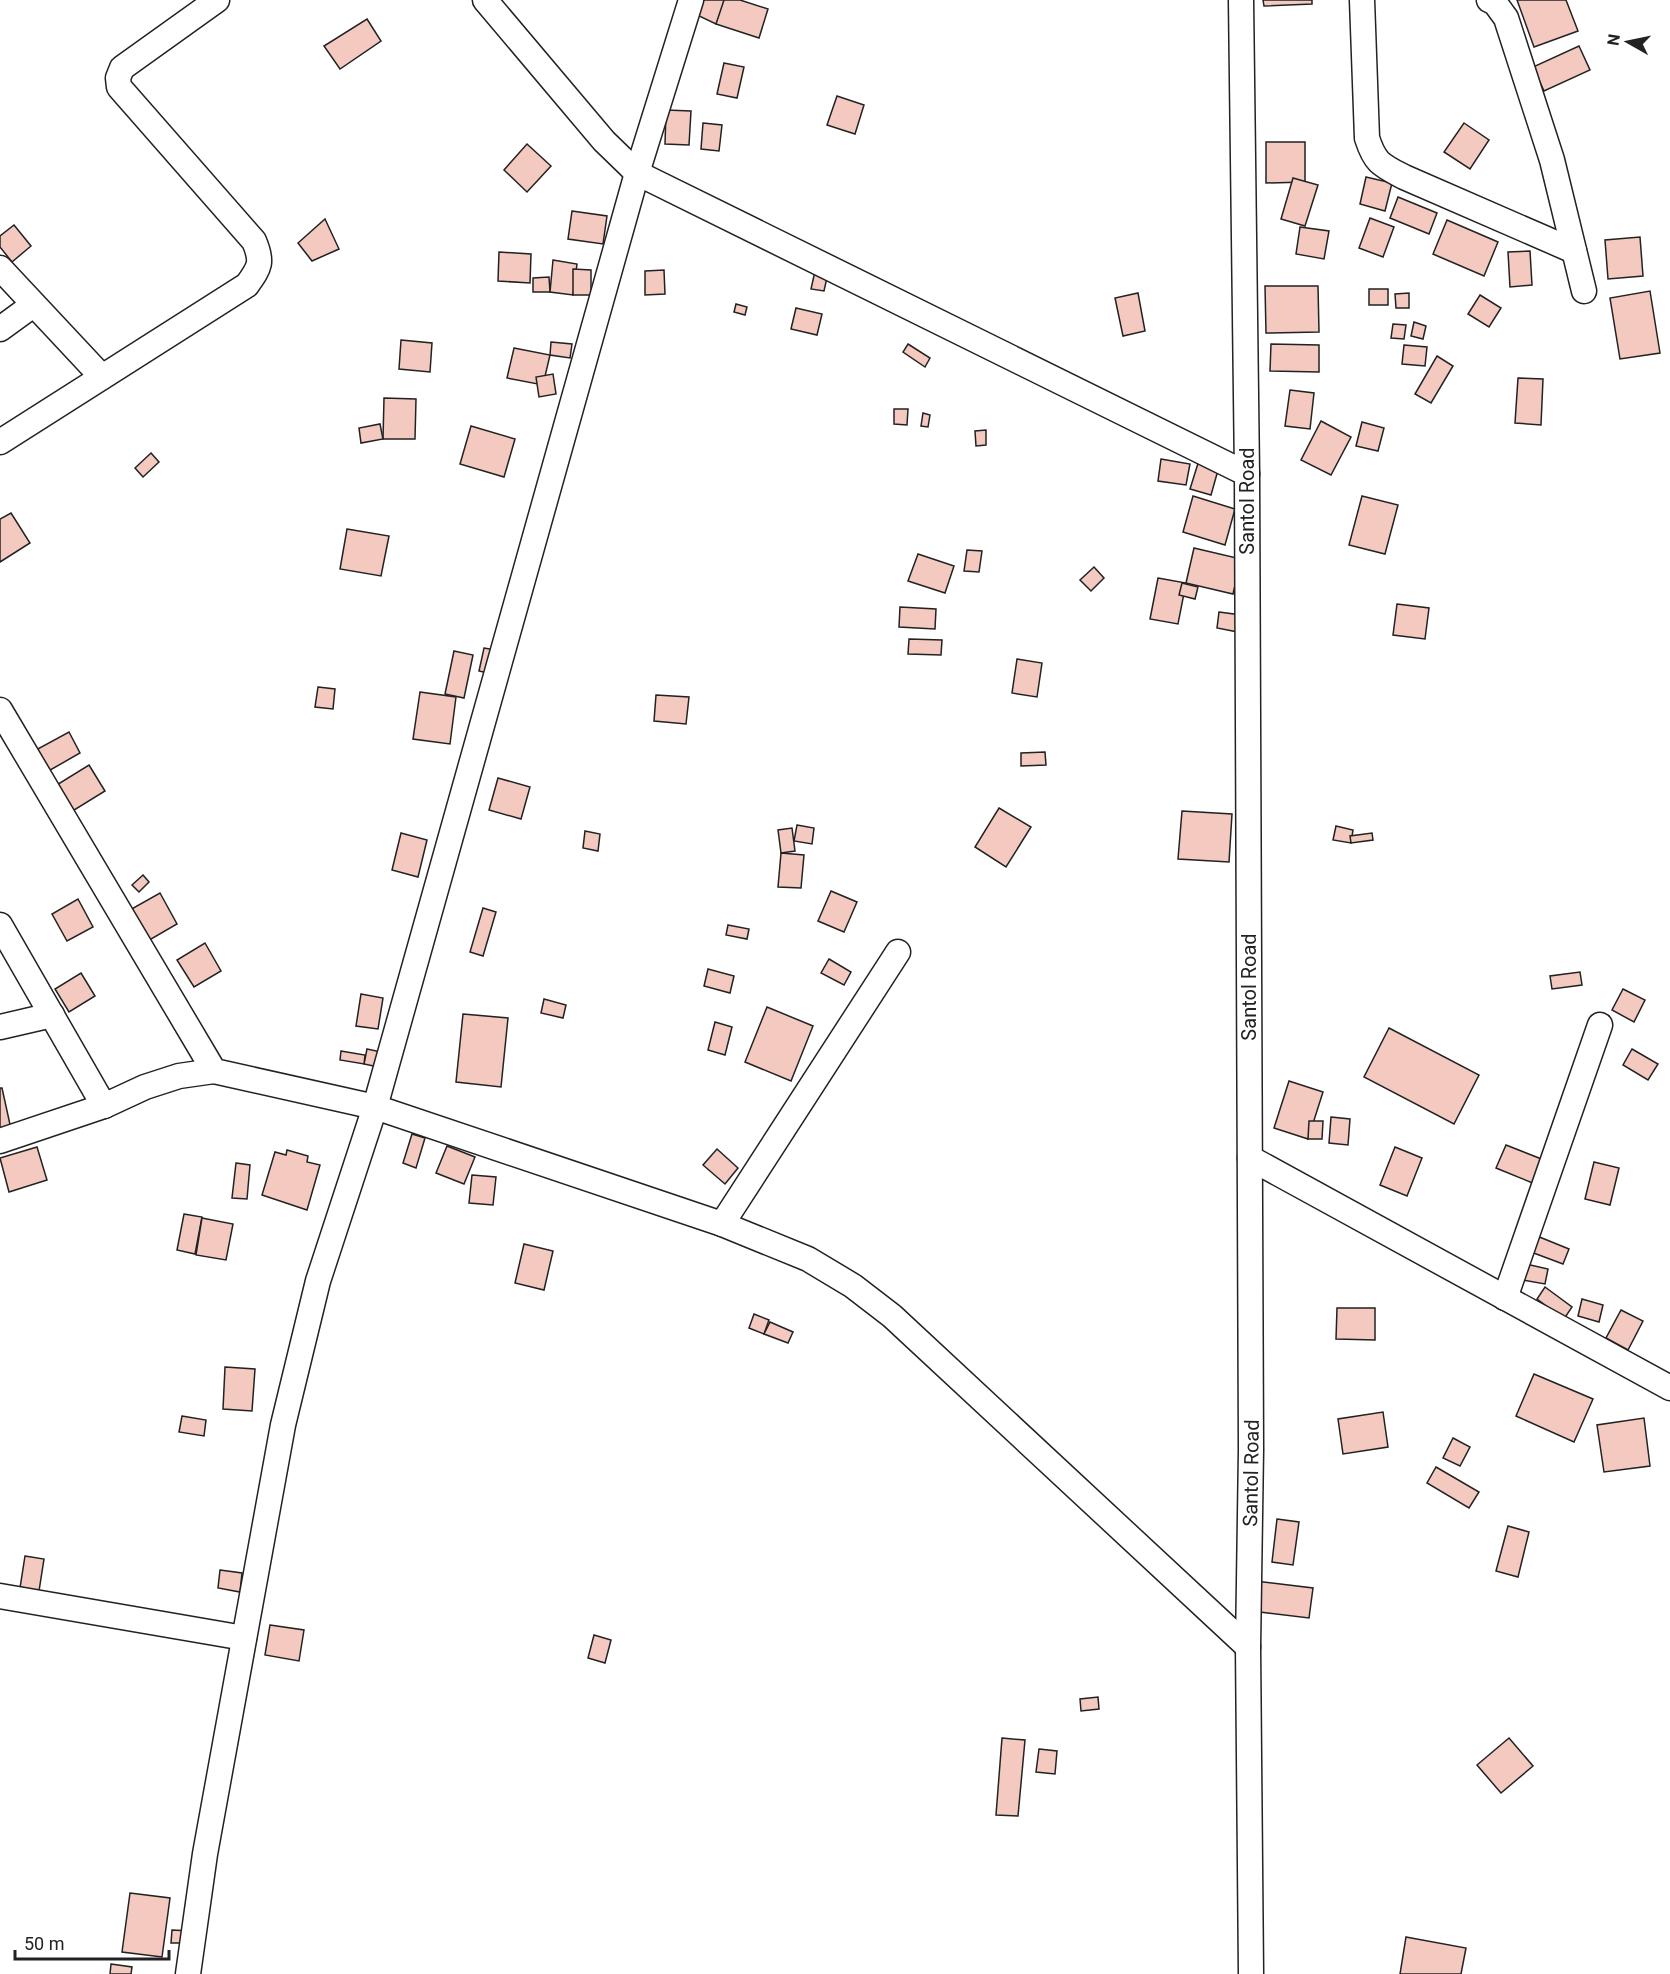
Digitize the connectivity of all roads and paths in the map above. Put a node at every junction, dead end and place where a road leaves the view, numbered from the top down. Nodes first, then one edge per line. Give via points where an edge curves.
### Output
1 (217, 0) edge
2 (485, 0) edge
3 (691, 0) edge
4 (1241, 0) edge
5 (1362, 0) edge
6 (1489, 0) edge
7 (637, 173) junction
8 (1574, 251) junction
9 (0, 268) edge
10 (1584, 291) dead end
11 (33, 305) junction
12 (0, 329) edge
13 (102, 377) junction
14 (0, 442) edge
15 (1247, 474) junction
16 (0, 710) edge
17 (0, 925) edge
18 (898, 952) dead end
19 (52, 1016) junction
20 (1600, 1025) dead end
21 (0, 1026) edge
22 (214, 1071) junction
23 (104, 1106) junction
24 (375, 1107) junction
25 (0, 1141) edge
26 (1250, 1158) junction
27 (722, 1224) junction
28 (1505, 1298) junction
29 (1670, 1388) edge
30 (0, 1596) edge
31 (244, 1638) junction
32 (1248, 1647) junction
33 (188, 1974) edge
34 (1251, 1974) edge

1 - 13 street via 122,68 119,87 254,241 261,258 247,285
2 - 7 street via 604,141
3 - 7 street
4 - 15 street, Santol Road
5 - 8 street via 1367,138 1372,156 1404,177
6 - 8 street via 1506,18 1552,160
7 - 15 street
7 - 24 street
8 - 10 street
9 - 11 street
11 - 12 street
11 - 13 street
13 - 14 street
15 - 26 street, Santol Road
16 - 22 street
17 - 19 street
18 - 27 street
19 - 21 street
19 - 23 street
20 - 28 street
22 - 23 street via 179,1076
22 - 24 street
23 - 25 street
24 - 27 street
24 - 31 street via 318,1281 283,1425
26 - 28 street
26 - 32 street, Santol Road
27 - 32 street via 808,1259 892,1316
28 - 29 street
30 - 31 street
31 - 33 street
32 - 34 street, Santol Road

